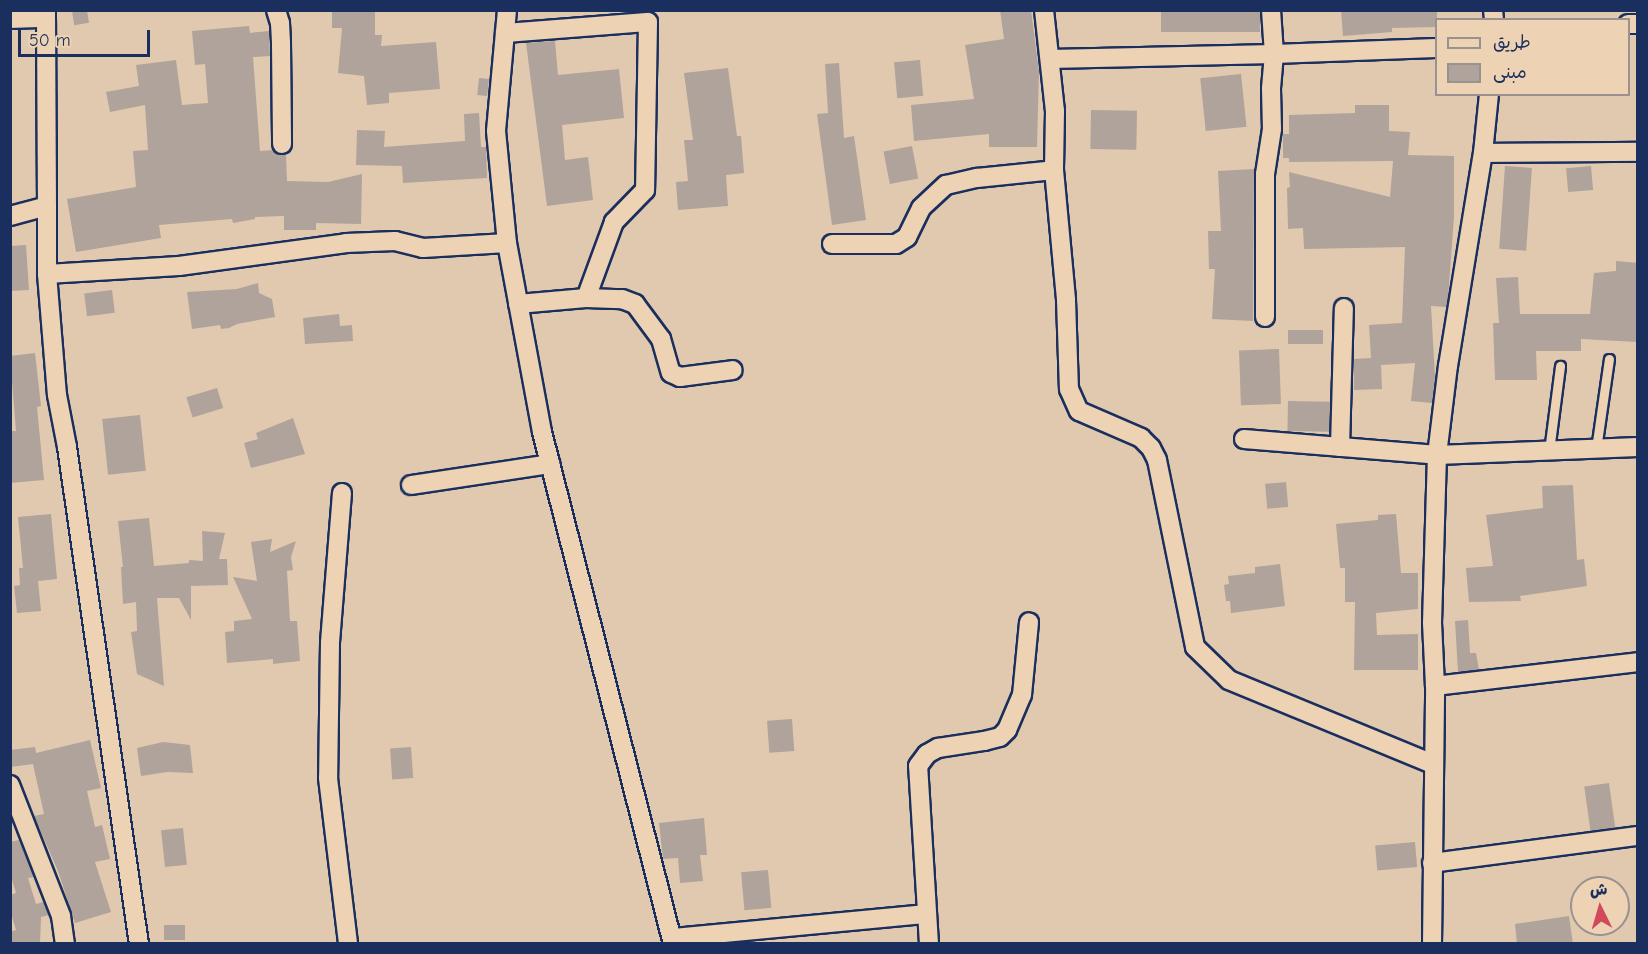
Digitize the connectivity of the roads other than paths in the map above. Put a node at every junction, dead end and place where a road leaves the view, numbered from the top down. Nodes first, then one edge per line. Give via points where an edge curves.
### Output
1 (276, 10) edge
2 (507, 10) edge
3 (1044, 10) edge
4 (1271, 10) edge
5 (46, 14) edge
6 (10, 19) edge
7 (505, 33) junction
8 (1435, 48) edge
9 (1274, 54) junction
10 (1050, 59) junction
11 (1489, 96) edge
12 (282, 144) dead end
13 (1638, 152) edge
14 (1483, 153) junction
15 (1054, 170) junction
16 (47, 206) junction
17 (10, 216) edge
18 (507, 243) junction
19 (832, 244) dead end
20 (47, 274) junction
21 (586, 298) junction
22 (518, 304) junction
23 (1344, 308) dead end
24 (1265, 317) dead end
25 (1609, 359) dead end
26 (1560, 366) dead end
27 (733, 370) dead end
28 (1244, 439) dead end
29 (1340, 447) junction
30 (1638, 447) edge
31 (1596, 449) junction
32 (1549, 451) junction
33 (1437, 455) junction
34 (550, 464) junction
35 (411, 485) dead end
36 (342, 493) dead end
37 (1029, 622) dead end
38 (1638, 662) edge
39 (1435, 686) junction
40 (1433, 764) junction
41 (10, 785) edge
42 (1638, 836) edge
43 (1432, 863) junction
44 (926, 914) junction
45 (672, 940) edge
46 (65, 944) edge
47 (139, 944) edge
48 (348, 944) edge
49 (929, 944) edge
50 (1432, 944) edge

1 - 12 street via 282,44
2 - 7 street
3 - 10 street
4 - 9 street
5 - 6 street
5 - 16 street
7 - 18 street via 496,131
7 - 21 street via 648,22 645,190 614,222
8 - 9 street
9 - 10 street
9 - 24 street via 1272,129 1265,174
10 - 15 street via 1055,111
11 - 14 street
13 - 14 street
14 - 33 street
15 - 19 street via 946,185 921,208 907,237 896,244
15 - 40 street via 1066,300 1069,389 1079,411 1141,438 1157,460 1195,647 1229,680
16 - 17 street
16 - 20 street
18 - 20 street via 423,248 395,241 346,243 179,266
18 - 22 street
20 - 47 street via 57,395
21 - 22 street
21 - 27 street via 634,304 662,339 675,376
22 - 34 street
23 - 29 street
25 - 31 lane
26 - 32 lane
28 - 29 street
29 - 33 street
30 - 31 street
31 - 32 street
32 - 33 street
33 - 39 street via 1432,623
34 - 35 street
34 - 45 street
36 - 48 street via 330,643 328,778
37 - 44 street via 1022,695 1007,730 1000,737 938,748 918,766
38 - 39 street
39 - 40 street
40 - 43 street
41 - 46 street via 61,916
42 - 43 street
43 - 50 street
44 - 45 street
44 - 49 street

